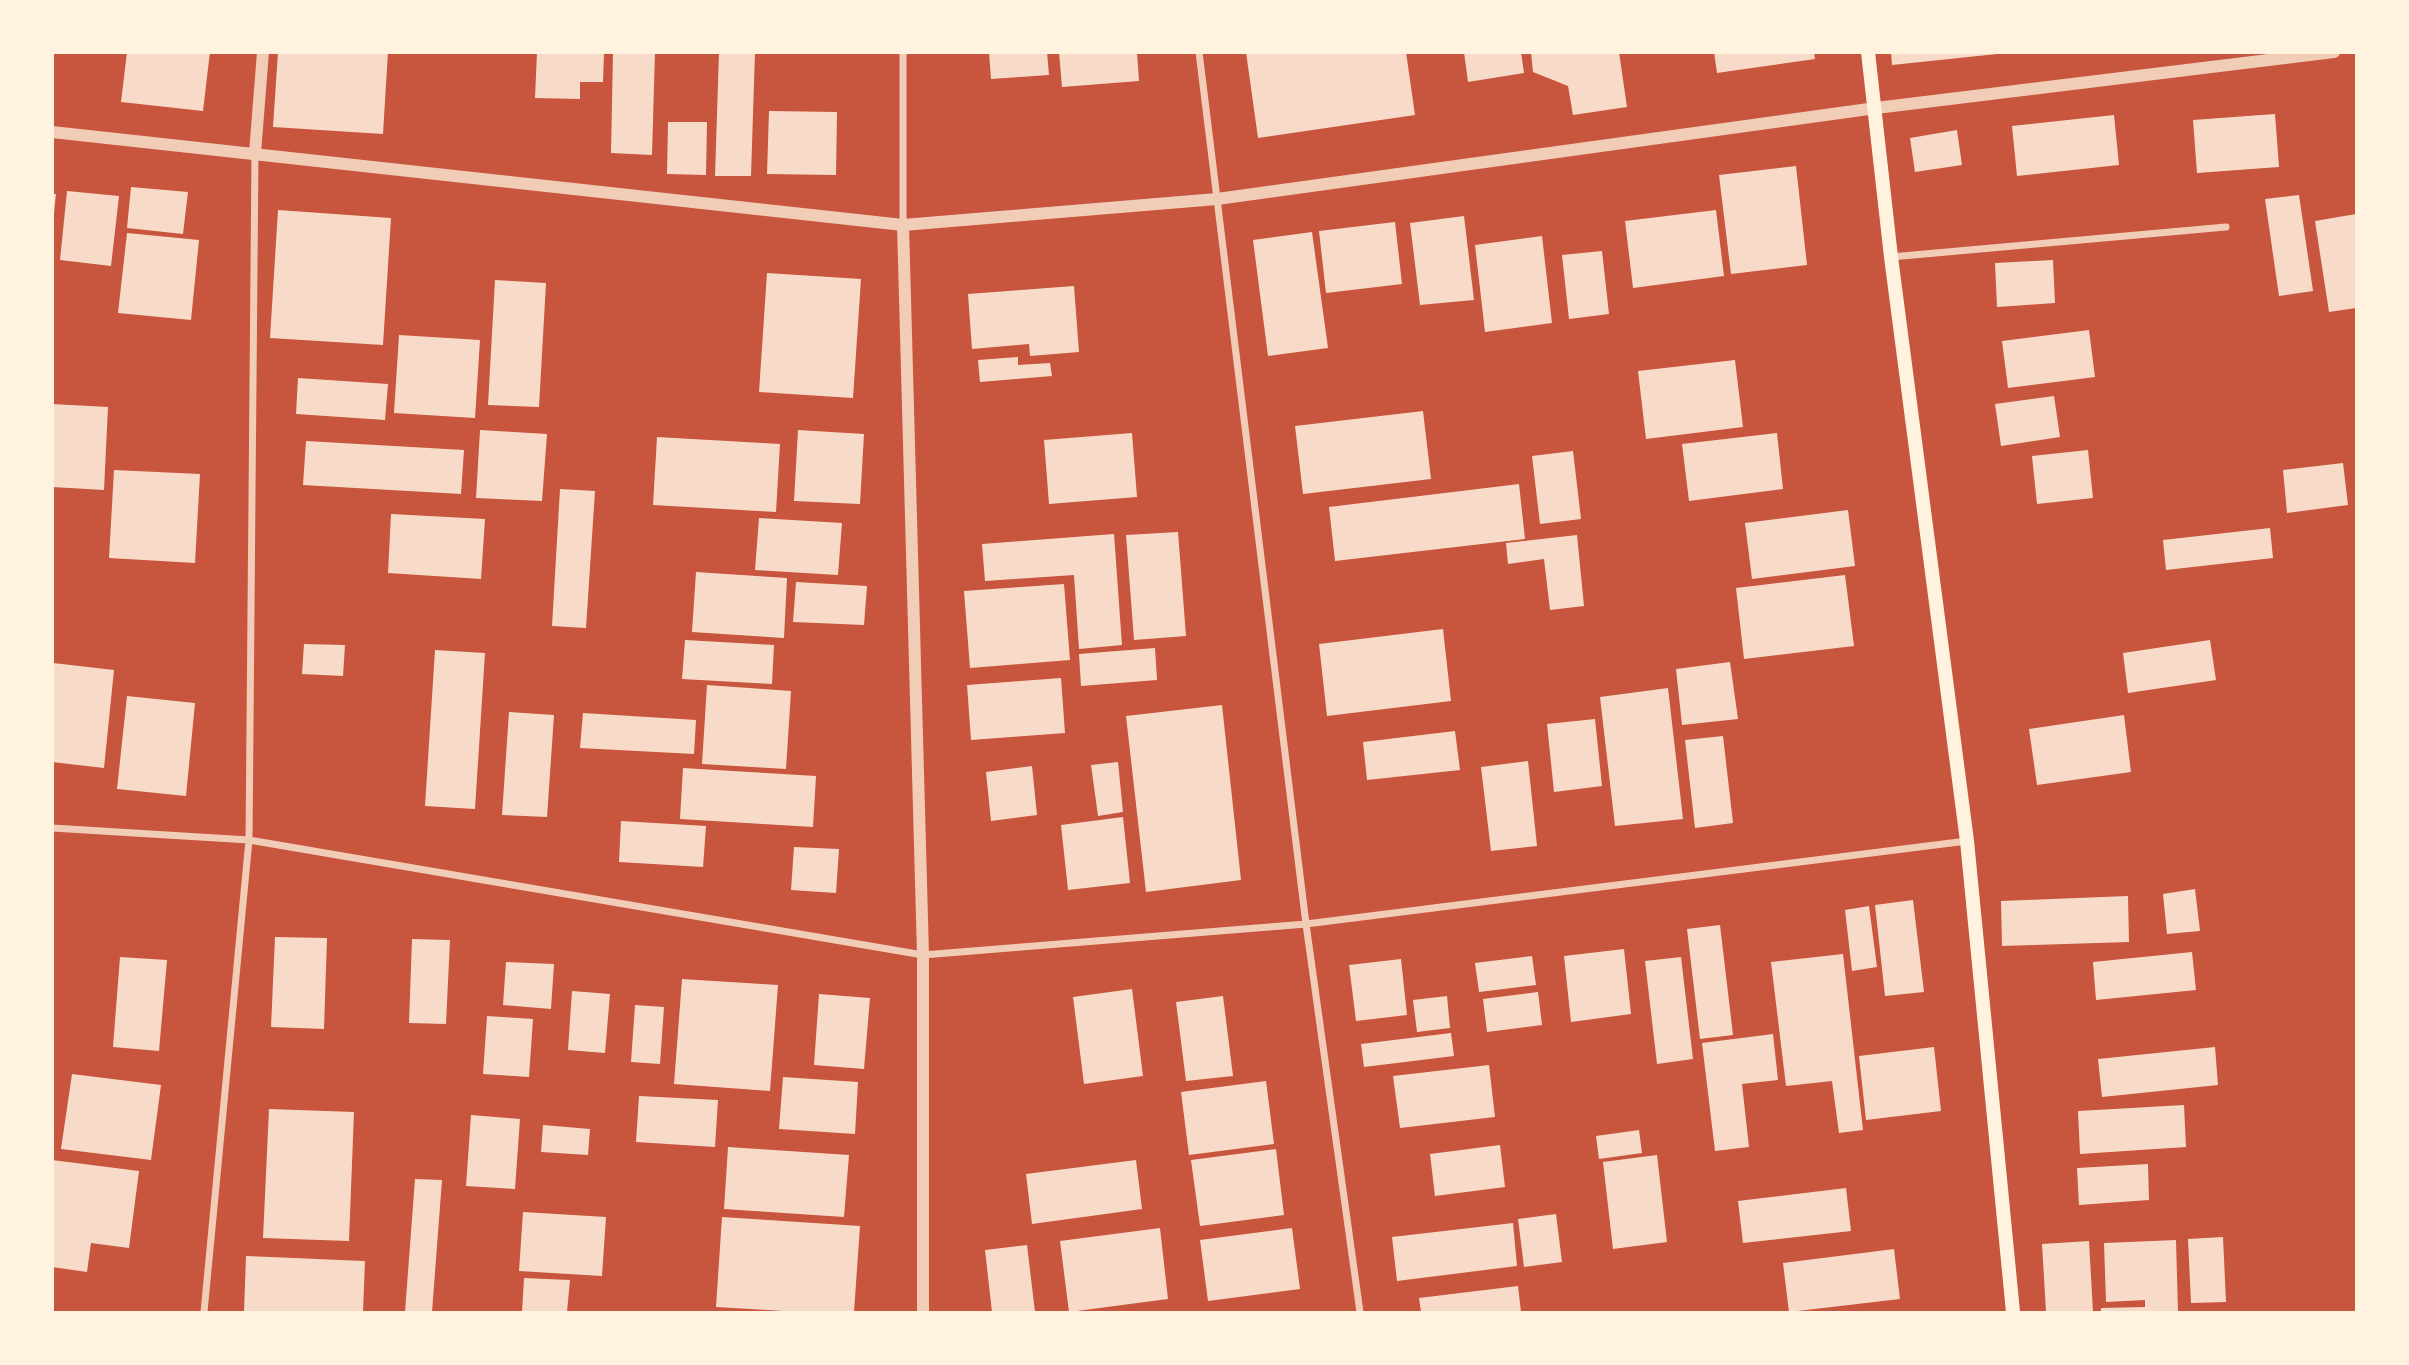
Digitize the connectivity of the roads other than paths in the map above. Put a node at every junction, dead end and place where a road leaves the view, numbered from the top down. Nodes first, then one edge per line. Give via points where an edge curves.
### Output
1 (263, 52) edge
2 (903, 52) edge
3 (1199, 52) edge
4 (1868, 52) edge
5 (2334, 52) edge
6 (1875, 108) junction
7 (52, 132) edge
8 (255, 153) junction
9 (1217, 199) junction
10 (904, 225) junction
11 (2226, 227) dead end
12 (1891, 257) junction
13 (52, 828) edge
14 (249, 840) junction
15 (1966, 841) junction
16 (1306, 924) junction
17 (923, 955) junction
18 (204, 1312) edge
19 (923, 1312) edge
20 (1360, 1312) edge
21 (2013, 1312) edge

1 - 8 street
2 - 10 street
3 - 9 street
4 - 6 main road
5 - 6 street
6 - 9 street
6 - 12 main road
7 - 8 street
8 - 10 street
8 - 14 street
9 - 10 street
9 - 16 street
10 - 17 street
11 - 12 street
12 - 15 main road
13 - 14 street
14 - 17 street
14 - 18 street
15 - 16 street
15 - 21 main road
16 - 17 street
16 - 20 street
17 - 19 street

